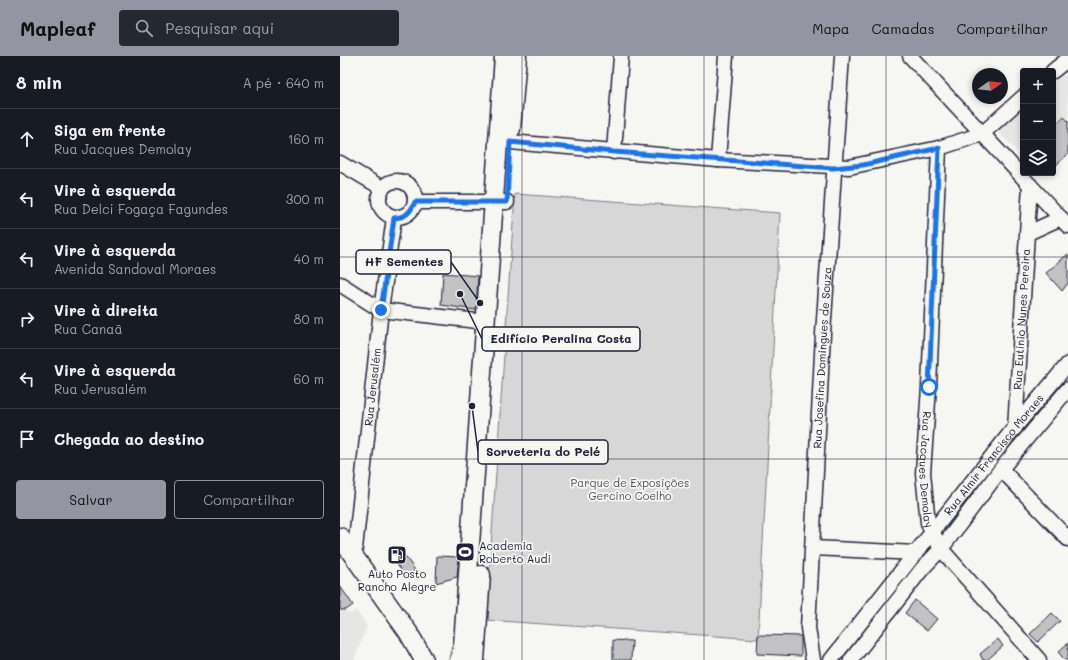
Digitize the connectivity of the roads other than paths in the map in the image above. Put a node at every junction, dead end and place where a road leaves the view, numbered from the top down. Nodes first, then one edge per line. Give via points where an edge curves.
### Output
1 (504, 56) edge
2 (517, 56) edge
3 (621, 56) edge
4 (726, 56) edge
5 (842, 56) edge
6 (910, 56) edge
7 (1068, 59) edge
8 (1056, 69) edge
9 (1020, 100) edge
10 (982, 134) junction
11 (510, 142) junction
12 (939, 148) junction
13 (614, 152) junction
14 (718, 160) junction
15 (340, 163) edge
16 (833, 168) junction
17 (1030, 185) junction
18 (382, 188) junction
19 (415, 202) junction
20 (500, 202) junction
21 (394, 218) junction
22 (1064, 222) edge
23 (1028, 233) junction
24 (340, 284) edge
25 (381, 310) junction
26 (486, 322) junction
27 (489, 361) junction
28 (1068, 364) edge
29 (1068, 389) edge
30 (1015, 426) junction
31 (1014, 453) junction
32 (1001, 469) junction
33 (932, 533) junction
34 (340, 537) edge
35 (1068, 539) edge
36 (813, 548) junction
37 (941, 549) junction
38 (916, 553) junction
39 (354, 558) junction
40 (421, 653) edge
41 (434, 660) edge
42 (459, 660) edge
43 (476, 660) edge
44 (813, 660) edge
45 (831, 660) edge
46 (851, 660) edge
47 (1039, 660) edge

1 - 20 main road
2 - 11 main road
3 - 13 street
4 - 14 street
5 - 16 street, Rua Josefina Domingues de Souza
6 - 10 street
7 - 8 street
9 - 10 street
10 - 12 street
10 - 17 street
11 - 13 street
11 - 20 main road
12 - 16 street via 863,165
12 - 33 street, Rua Jacques Demolay via 923,473 928,523
13 - 14 street
14 - 16 street
15 - 18 street
16 - 36 street, Rua Josefina Domingues de Souza
17 - 22 street
17 - 23 street, Rua Eutínio Nunes Pereira
18 - 19 street via 392,181 404,182 413,190
18 - 21 street via 378,200 383,212
19 - 20 street
19 - 21 street via 411,211 404,217
20 - 26 main road
20 - 27 main road
21 - 25 street, Rua Jerusalém
22 - 23 street, Rua Eutínio Nunes Pereira
23 - 30 street, Rua Eutínio Nunes Pereira
24 - 25 street
25 - 26 street
25 - 39 street, Rua Jerusalém
26 - 27 main road
27 - 42 main road via 463,645
27 - 43 main road
28 - 30 street, Rua Almir Francisco Moraes
29 - 31 street, Rua Almir Francisco Moraes
30 - 31 street, Rua Eutínio Nunes Pereira
30 - 33 street, Rua Almir Francisco Moraes
31 - 32 street, Rua Almir Francisco Moraes
32 - 35 street
32 - 37 street, Rua Almir Francisco Moraes
33 - 37 street, Rua Jacques Demolay
33 - 38 street, Rua Almir Francisco Moraes
34 - 39 main road
36 - 38 street
36 - 44 street, Rua Josefina Domingues de Souza via 808,628
37 - 46 street, Rua Almir Francisco Moraes via 922,569
37 - 47 street, Rua Jacques Demolay
38 - 45 street, Rua Almir Francisco Moraes
39 - 40 main road
40 - 41 main road

